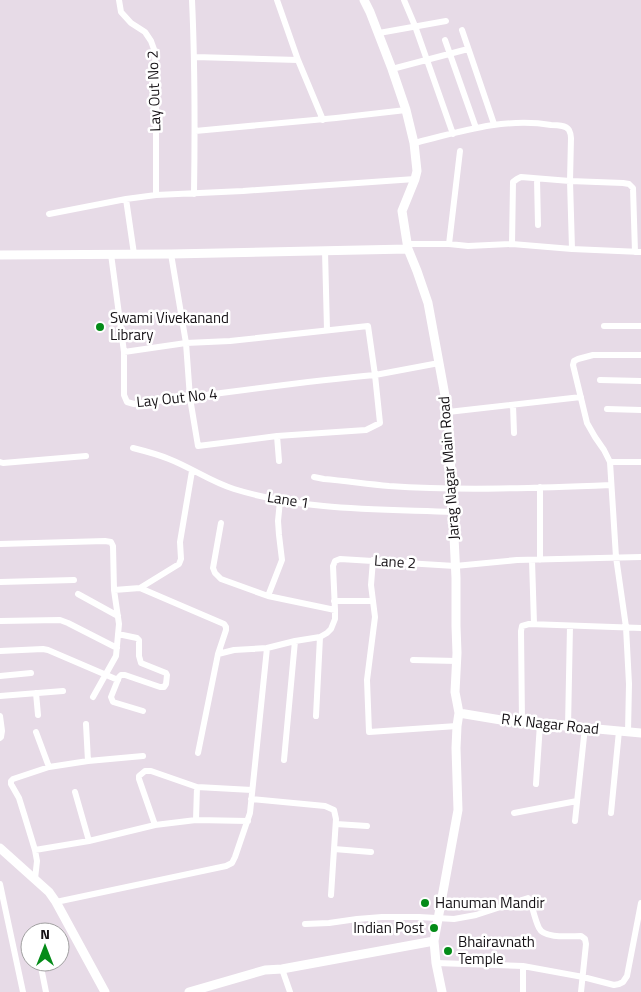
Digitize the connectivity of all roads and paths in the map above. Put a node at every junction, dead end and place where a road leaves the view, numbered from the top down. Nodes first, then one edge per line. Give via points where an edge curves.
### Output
1 (119, 0) edge
2 (192, 0) edge
3 (277, 0) edge
4 (364, 0) edge
5 (404, 0) edge
6 (446, 20) dead end
7 (415, 26) junction
8 (462, 30) dead end
9 (379, 33) junction
10 (445, 40) dead end
11 (468, 49) junction
12 (450, 54) junction
13 (195, 56) junction
14 (298, 60) junction
15 (427, 60) junction
16 (392, 69) junction
17 (406, 110) junction
18 (323, 120) junction
19 (494, 124) junction
20 (476, 128) junction
21 (196, 131) junction
22 (453, 134) junction
23 (414, 143) junction
24 (460, 151) dead end
25 (416, 179) junction
26 (537, 179) junction
27 (570, 181) junction
28 (194, 194) junction
29 (156, 195) junction
30 (126, 199) junction
31 (49, 214) dead end
32 (538, 225) dead end
33 (448, 244) junction
34 (512, 244) junction
35 (407, 247) junction
36 (572, 249) junction
37 (324, 251) junction
38 (638, 252) edge
39 (111, 254) junction
40 (134, 254) junction
41 (171, 254) junction
42 (4, 255) edge
43 (604, 326) dead end
44 (641, 326) edge
45 (327, 330) junction
46 (186, 343) junction
47 (124, 352) junction
48 (641, 355) edge
49 (439, 363) junction
50 (375, 375) junction
51 (600, 380) dead end
52 (641, 381) edge
53 (581, 397) junction
54 (190, 398) junction
55 (513, 405) junction
56 (607, 409) dead end
57 (641, 410) edge
58 (448, 412) junction
59 (514, 433) dead end
60 (277, 436) junction
61 (133, 448) dead end
62 (86, 456) dead end
63 (279, 461) dead end
64 (0, 462) edge
65 (610, 462) junction
66 (641, 462) edge
67 (192, 471) junction
68 (314, 477) dead end
69 (611, 485) junction
70 (540, 487) junction
71 (452, 488) junction
72 (280, 501) junction
73 (453, 512) junction
74 (221, 523) dead end
75 (0, 544) edge
76 (616, 557) junction
77 (641, 557) edge
78 (373, 560) junction
79 (532, 560) junction
80 (540, 560) junction
81 (455, 566) junction
82 (74, 580) dead end
83 (0, 582) edge
84 (140, 588) junction
85 (116, 589) junction
86 (78, 594) dead end
87 (268, 596) junction
88 (334, 601) junction
89 (373, 601) junction
90 (335, 610) junction
91 (118, 616) junction
92 (0, 621) edge
93 (534, 624) junction
94 (570, 626) junction
95 (626, 627) junction
96 (641, 628) edge
97 (121, 635) junction
98 (320, 637) junction
99 (295, 641) junction
100 (117, 648) junction
101 (267, 648) junction
102 (0, 651) edge
103 (218, 654) junction
104 (413, 660) dead end
105 (457, 661) junction
106 (32, 673) dead end
107 (0, 676) edge
108 (111, 678) junction
109 (63, 691) dead end
110 (36, 693) junction
111 (0, 696) edge
112 (93, 697) dead end
113 (143, 711) dead end
114 (458, 712) junction
115 (38, 715) dead end
116 (0, 716) edge
117 (316, 716) dead end
118 (522, 722) junction
119 (86, 724) dead end
120 (540, 724) junction
121 (457, 726) junction
122 (568, 727) junction
123 (585, 728) junction
124 (36, 732) dead end
125 (623, 732) junction
126 (641, 734) edge
127 (0, 738) edge
128 (198, 753) dead end
129 (143, 756) dead end
130 (284, 760) dead end
131 (88, 761) junction
132 (49, 767) junction
133 (536, 784) dead end
134 (197, 787) junction
135 (252, 790) junction
136 (75, 792) dead end
137 (251, 799) junction
138 (577, 801) junction
139 (514, 813) dead end
140 (611, 813) dead end
141 (196, 820) junction
142 (248, 821) junction
143 (575, 821) dead end
144 (336, 824) junction
145 (156, 825) junction
146 (367, 826) dead end
147 (89, 841) junction
148 (0, 848) edge
149 (35, 850) junction
150 (334, 850) junction
151 (371, 852) dead end
152 (35, 879) junction
153 (0, 884) edge
154 (330, 894) dead end
155 (56, 902) junction
156 (641, 904) edge
157 (438, 919) junction
158 (305, 924) dead end
159 (434, 941) junction
160 (436, 964) junction
161 (523, 966) junction
162 (282, 969) junction
163 (42, 972) edge
164 (583, 977) junction
165 (23, 992) edge
166 (46, 992) edge
167 (105, 992) edge
168 (188, 992) edge
169 (290, 992) edge
170 (442, 992) edge
171 (523, 992) edge
172 (581, 992) edge

1 - 29 street, Lay Out No 2 via 121,12 130,23 145,32 155,52
2 - 13 street
3 - 14 street
4 - 9 main road, Jarag Nagar Main Road
5 - 7 street
6 - 7 street
7 - 9 street
7 - 15 street
8 - 11 street
9 - 16 main road, Jarag Nagar Main Road
10 - 12 street
11 - 12 street
11 - 19 street
12 - 15 street
12 - 20 street
13 - 14 street
13 - 21 street
14 - 18 street
15 - 16 street
15 - 22 street
16 - 17 main road, Jarag Nagar Main Road
17 - 18 street
17 - 23 main road, Jarag Nagar Main Road
18 - 21 street
19 - 20 street
19 - 27 street via 542,123 565,127 571,138
20 - 22 street
21 - 28 street
22 - 23 street
23 - 25 main road, Jarag Nagar Main Road
24 - 33 street
25 - 28 street
25 - 35 main road, Jarag Nagar Main Road via 402,212
26 - 27 street
26 - 32 street
26 - 34 street via 521,177 513,182
27 - 36 street
27 - 38 street via 623,183 633,188
28 - 29 street
29 - 30 street
30 - 31 street
30 - 40 street
33 - 34 street
33 - 35 street
34 - 36 street
35 - 37 main road
35 - 49 main road, Jarag Nagar Main Road via 428,304
36 - 38 street
37 - 41 main road
37 - 45 street
39 - 40 main road
39 - 42 main road
39 - 47 street, Lay Out No 4
40 - 41 main road
41 - 46 street
43 - 44 street
45 - 46 street
45 - 50 street via 368,326
46 - 47 street
46 - 54 street
47 - 54 street, Lay Out No 4 via 126,402
48 - 53 street via 593,355 574,361
49 - 50 street, Lay Out No 4
49 - 58 main road, Jarag Nagar Main Road
50 - 54 street, Lay Out No 4
50 - 60 street via 380,422 366,430
51 - 52 street
53 - 55 street
53 - 65 street via 587,423
54 - 60 street via 198,446
55 - 58 street
55 - 59 street
56 - 57 street
58 - 71 main road, Jarag Nagar Main Road
60 - 63 street
61 - 67 street, Lane 1 via 171,459
62 - 64 street
65 - 66 street
65 - 69 street
67 - 72 street, Lane 1 via 235,489
67 - 84 street via 180,542 180,564
68 - 71 street via 388,486
69 - 70 street
69 - 76 street
70 - 71 street
70 - 80 street
71 - 73 main road, Jarag Nagar Main Road
72 - 73 street, Lane 1 via 345,508
72 - 87 street via 278,521 282,560
73 - 81 main road, Jarag Nagar Main Road
74 - 87 street via 214,573 221,579
75 - 85 street via 110,542
76 - 77 street, Lane 2
76 - 80 street, Lane 2
76 - 95 street
78 - 81 street, Lane 2
78 - 88 street, Lane 2 via 335,561
78 - 89 street
79 - 80 street, Lane 2
79 - 81 street, Lane 2
79 - 93 street
81 - 105 main road, Jarag Nagar Main Road
82 - 83 street
84 - 85 street
84 - 103 street via 224,624 226,630
85 - 91 street
86 - 91 street
87 - 90 street
88 - 89 street
88 - 90 street
89 - 121 street via 375,617 367,680 369,732
90 - 98 street via 331,629
91 - 97 street
92 - 100 street via 60,620
93 - 94 street
93 - 118 street via 522,626 521,630
94 - 95 street
94 - 122 street
95 - 96 street
95 - 125 street via 629,684
97 - 100 street
97 - 108 street via 139,640 140,663 166,673 168,679 160,687 125,675
98 - 99 street
98 - 117 street
99 - 101 street
99 - 130 street
100 - 108 street
101 - 103 street
101 - 135 street
102 - 108 street via 48,650
103 - 128 street
104 - 105 street
105 - 114 main road, Jarag Nagar Main Road via 455,692
106 - 107 street
108 - 112 street
108 - 113 street via 111,700
109 - 110 street
110 - 111 street
110 - 115 street
114 - 118 main road, R K Nagar Road
114 - 121 main road, Jarag Nagar Main Road
116 - 127 street
118 - 120 main road, R K Nagar Road
119 - 131 street
120 - 122 main road, R K Nagar Road
120 - 133 street
121 - 157 main road, Jarag Nagar Main Road via 458,810
122 - 123 main road, R K Nagar Road
123 - 125 main road, R K Nagar Road
123 - 138 street
124 - 132 street
125 - 126 main road, R K Nagar Road
125 - 140 street
129 - 131 street
131 - 132 street
132 - 149 street via 10,781 19,798
134 - 135 street
134 - 141 street
134 - 145 street via 152,771 141,773 139,779
135 - 137 street
136 - 147 street
137 - 142 street
137 - 144 street via 325,806 334,810
138 - 139 street
138 - 143 street
141 - 142 street
141 - 145 street
142 - 155 street via 235,857 226,866
144 - 146 street
144 - 150 street
145 - 147 street
147 - 149 street
148 - 152 main road
149 - 152 street
150 - 151 street
150 - 154 street
152 - 155 main road
153 - 165 street
155 - 167 main road
156 - 164 street via 627,976 623,982 614,985
157 - 158 street via 382,917
157 - 159 main road, Jarag Nagar Main Road
157 - 164 street via 476,915 528,898 541,932 585,939
159 - 160 main road, Jarag Nagar Main Road
159 - 162 main road
160 - 161 street
160 - 170 main road, Jarag Nagar Main Road
161 - 164 street
161 - 171 street
162 - 168 main road via 265,970
162 - 169 street
163 - 166 street
164 - 172 street

